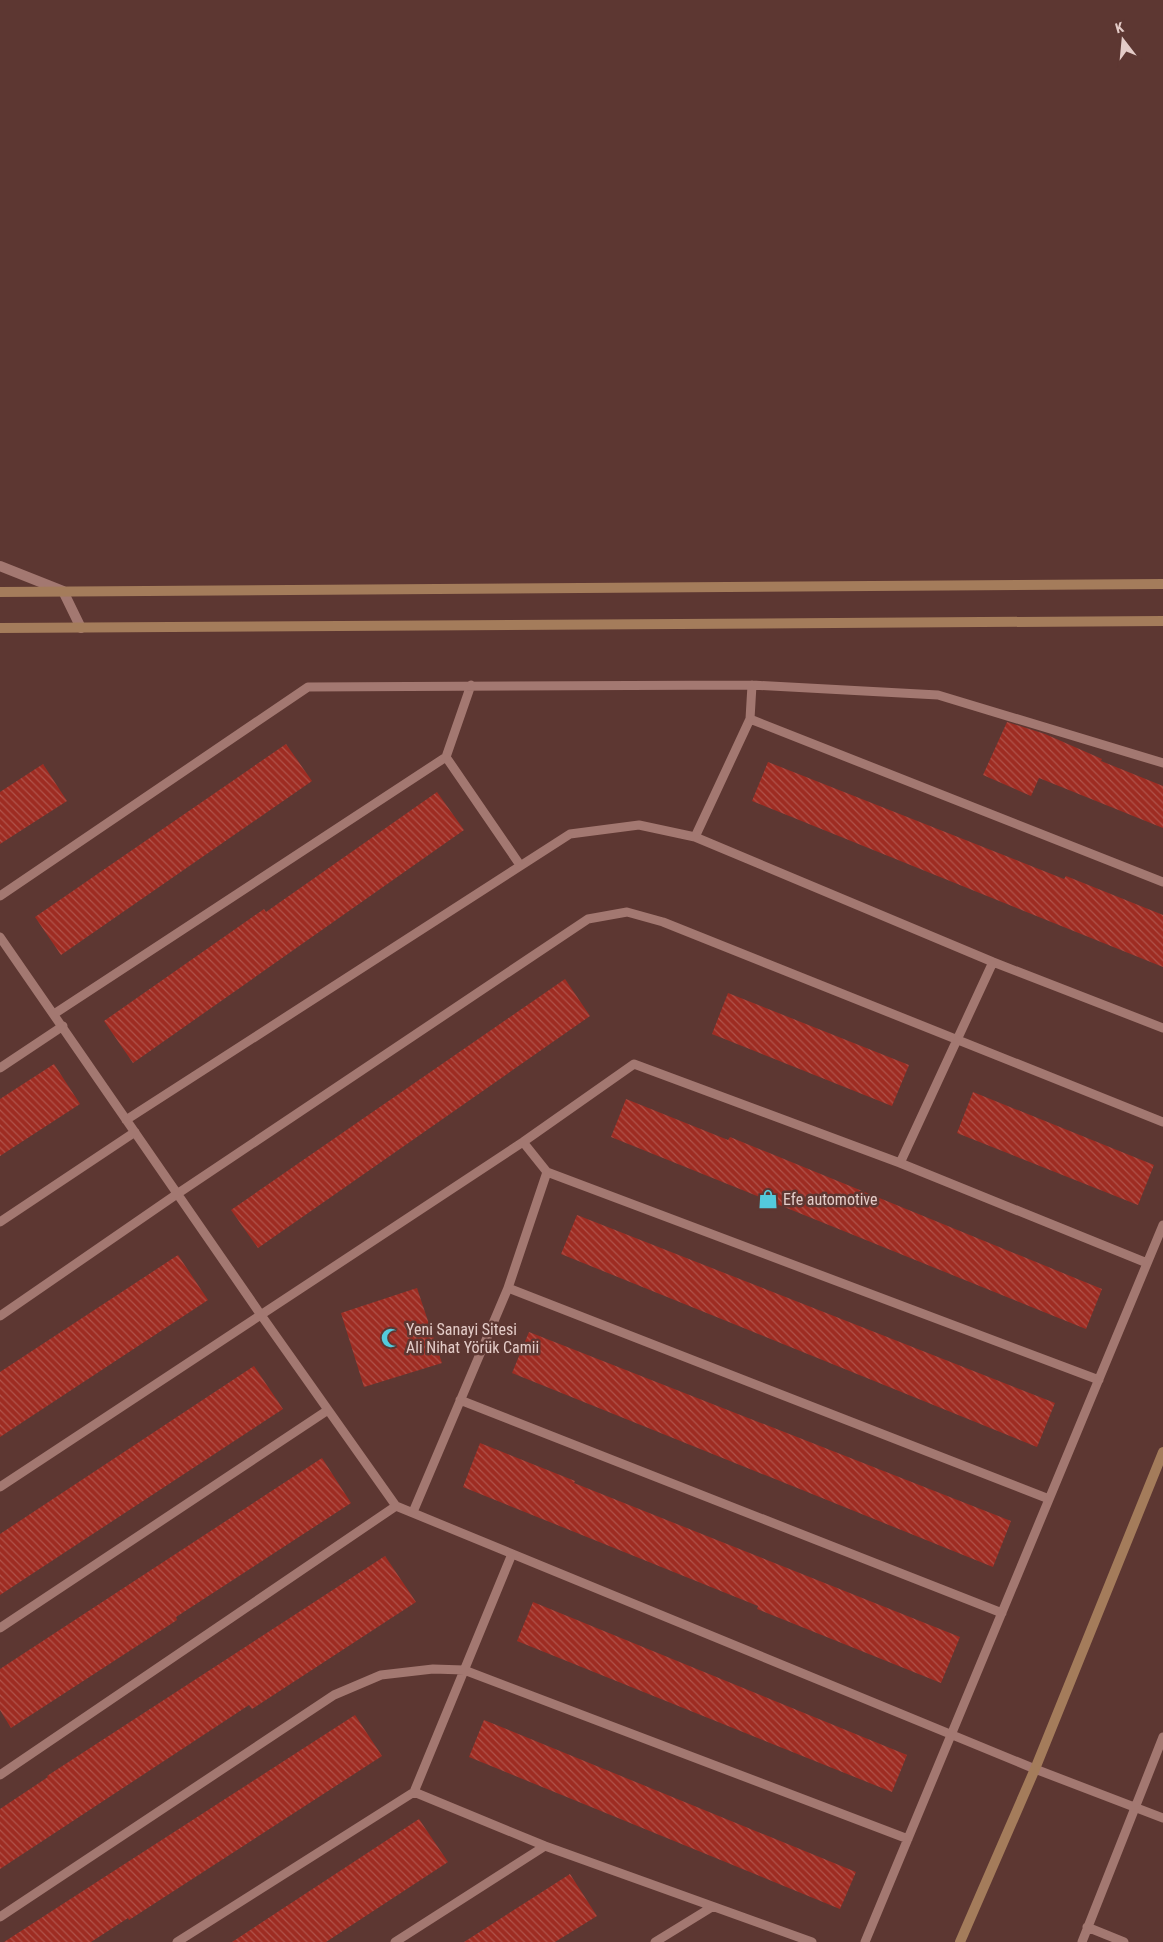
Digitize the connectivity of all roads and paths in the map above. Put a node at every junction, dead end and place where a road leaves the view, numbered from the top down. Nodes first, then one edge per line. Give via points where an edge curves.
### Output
1 (0, 566) edge
2 (1163, 584) edge
3 (63, 591) junction
4 (0, 592) edge
5 (1163, 621) edge
6 (0, 628) edge
7 (81, 628) junction
8 (472, 685) junction
9 (752, 685) junction
10 (750, 719) junction
11 (446, 757) junction
12 (1163, 763) edge
13 (695, 836) junction
14 (520, 865) junction
15 (1163, 882) edge
16 (0, 896) edge
17 (0, 938) edge
18 (993, 962) junction
19 (54, 1014) junction
20 (63, 1026) junction
21 (1163, 1028) edge
22 (958, 1039) junction
23 (0, 1068) edge
24 (126, 1120) junction
25 (1163, 1122) edge
26 (135, 1132) junction
27 (524, 1142) junction
28 (900, 1162) junction
29 (547, 1172) junction
30 (177, 1194) junction
31 (0, 1222) edge
32 (1163, 1225) edge
33 (1147, 1263) junction
34 (508, 1288) junction
35 (0, 1316) edge
36 (261, 1316) junction
37 (1099, 1380) junction
38 (460, 1400) junction
39 (328, 1410) junction
40 (1163, 1452) edge
41 (0, 1486) edge
42 (1049, 1499) junction
43 (396, 1506) junction
44 (413, 1512) junction
45 (512, 1554) junction
46 (1002, 1613) junction
47 (0, 1628) edge
48 (464, 1670) junction
49 (951, 1735) junction
50 (1163, 1737) edge
51 (1035, 1769) junction
52 (0, 1775) edge
53 (414, 1792) junction
54 (1135, 1806) junction
55 (1163, 1818) edge
56 (908, 1839) junction
57 (545, 1846) junction
58 (712, 1907) junction
59 (0, 1918) edge
60 (1087, 1927) junction
61 (176, 1942) edge
62 (395, 1942) edge
63 (655, 1942) edge
64 (812, 1942) edge
65 (865, 1942) edge
66 (960, 1942) edge
67 (1082, 1942) edge
68 (1124, 1942) edge

1 - 3 street
2 - 3 street
3 - 4 street
3 - 7 street
5 - 7 street
6 - 7 street
8 - 9 lane
8 - 11 lane
8 - 16 lane via 308,687
9 - 10 lane
9 - 12 lane via 938,695
10 - 13 lane
10 - 15 lane
11 - 14 lane
11 - 19 lane
13 - 14 lane via 639,825 570,834
13 - 18 lane
14 - 24 lane
17 - 19 lane
18 - 21 lane
18 - 22 lane
19 - 20 lane
20 - 23 lane
20 - 24 lane
22 - 25 lane
22 - 28 lane
22 - 30 lane via 663,922 627,912 588,919
24 - 26 lane
26 - 30 lane
26 - 31 lane
27 - 28 lane via 634,1064
27 - 29 lane
27 - 36 lane
28 - 33 lane
29 - 34 lane
29 - 37 lane
30 - 35 lane
30 - 36 lane
32 - 33 lane
33 - 37 lane
34 - 38 lane
34 - 42 lane
36 - 39 lane
36 - 41 lane
37 - 42 lane
38 - 44 lane
38 - 46 lane
39 - 43 lane
39 - 47 lane
40 - 51 street
42 - 46 lane
43 - 44 lane
43 - 52 lane
44 - 45 lane
45 - 48 lane
45 - 49 lane
46 - 49 lane
48 - 53 lane
48 - 56 lane
48 - 59 lane via 433,1669 381,1675 334,1695
49 - 51 lane
49 - 56 lane
50 - 54 lane
51 - 54 lane
51 - 66 street
53 - 57 lane
53 - 61 lane
54 - 55 lane
54 - 60 lane
56 - 65 lane
57 - 58 lane
57 - 62 lane
58 - 63 lane
58 - 64 lane
60 - 67 lane
60 - 68 lane

